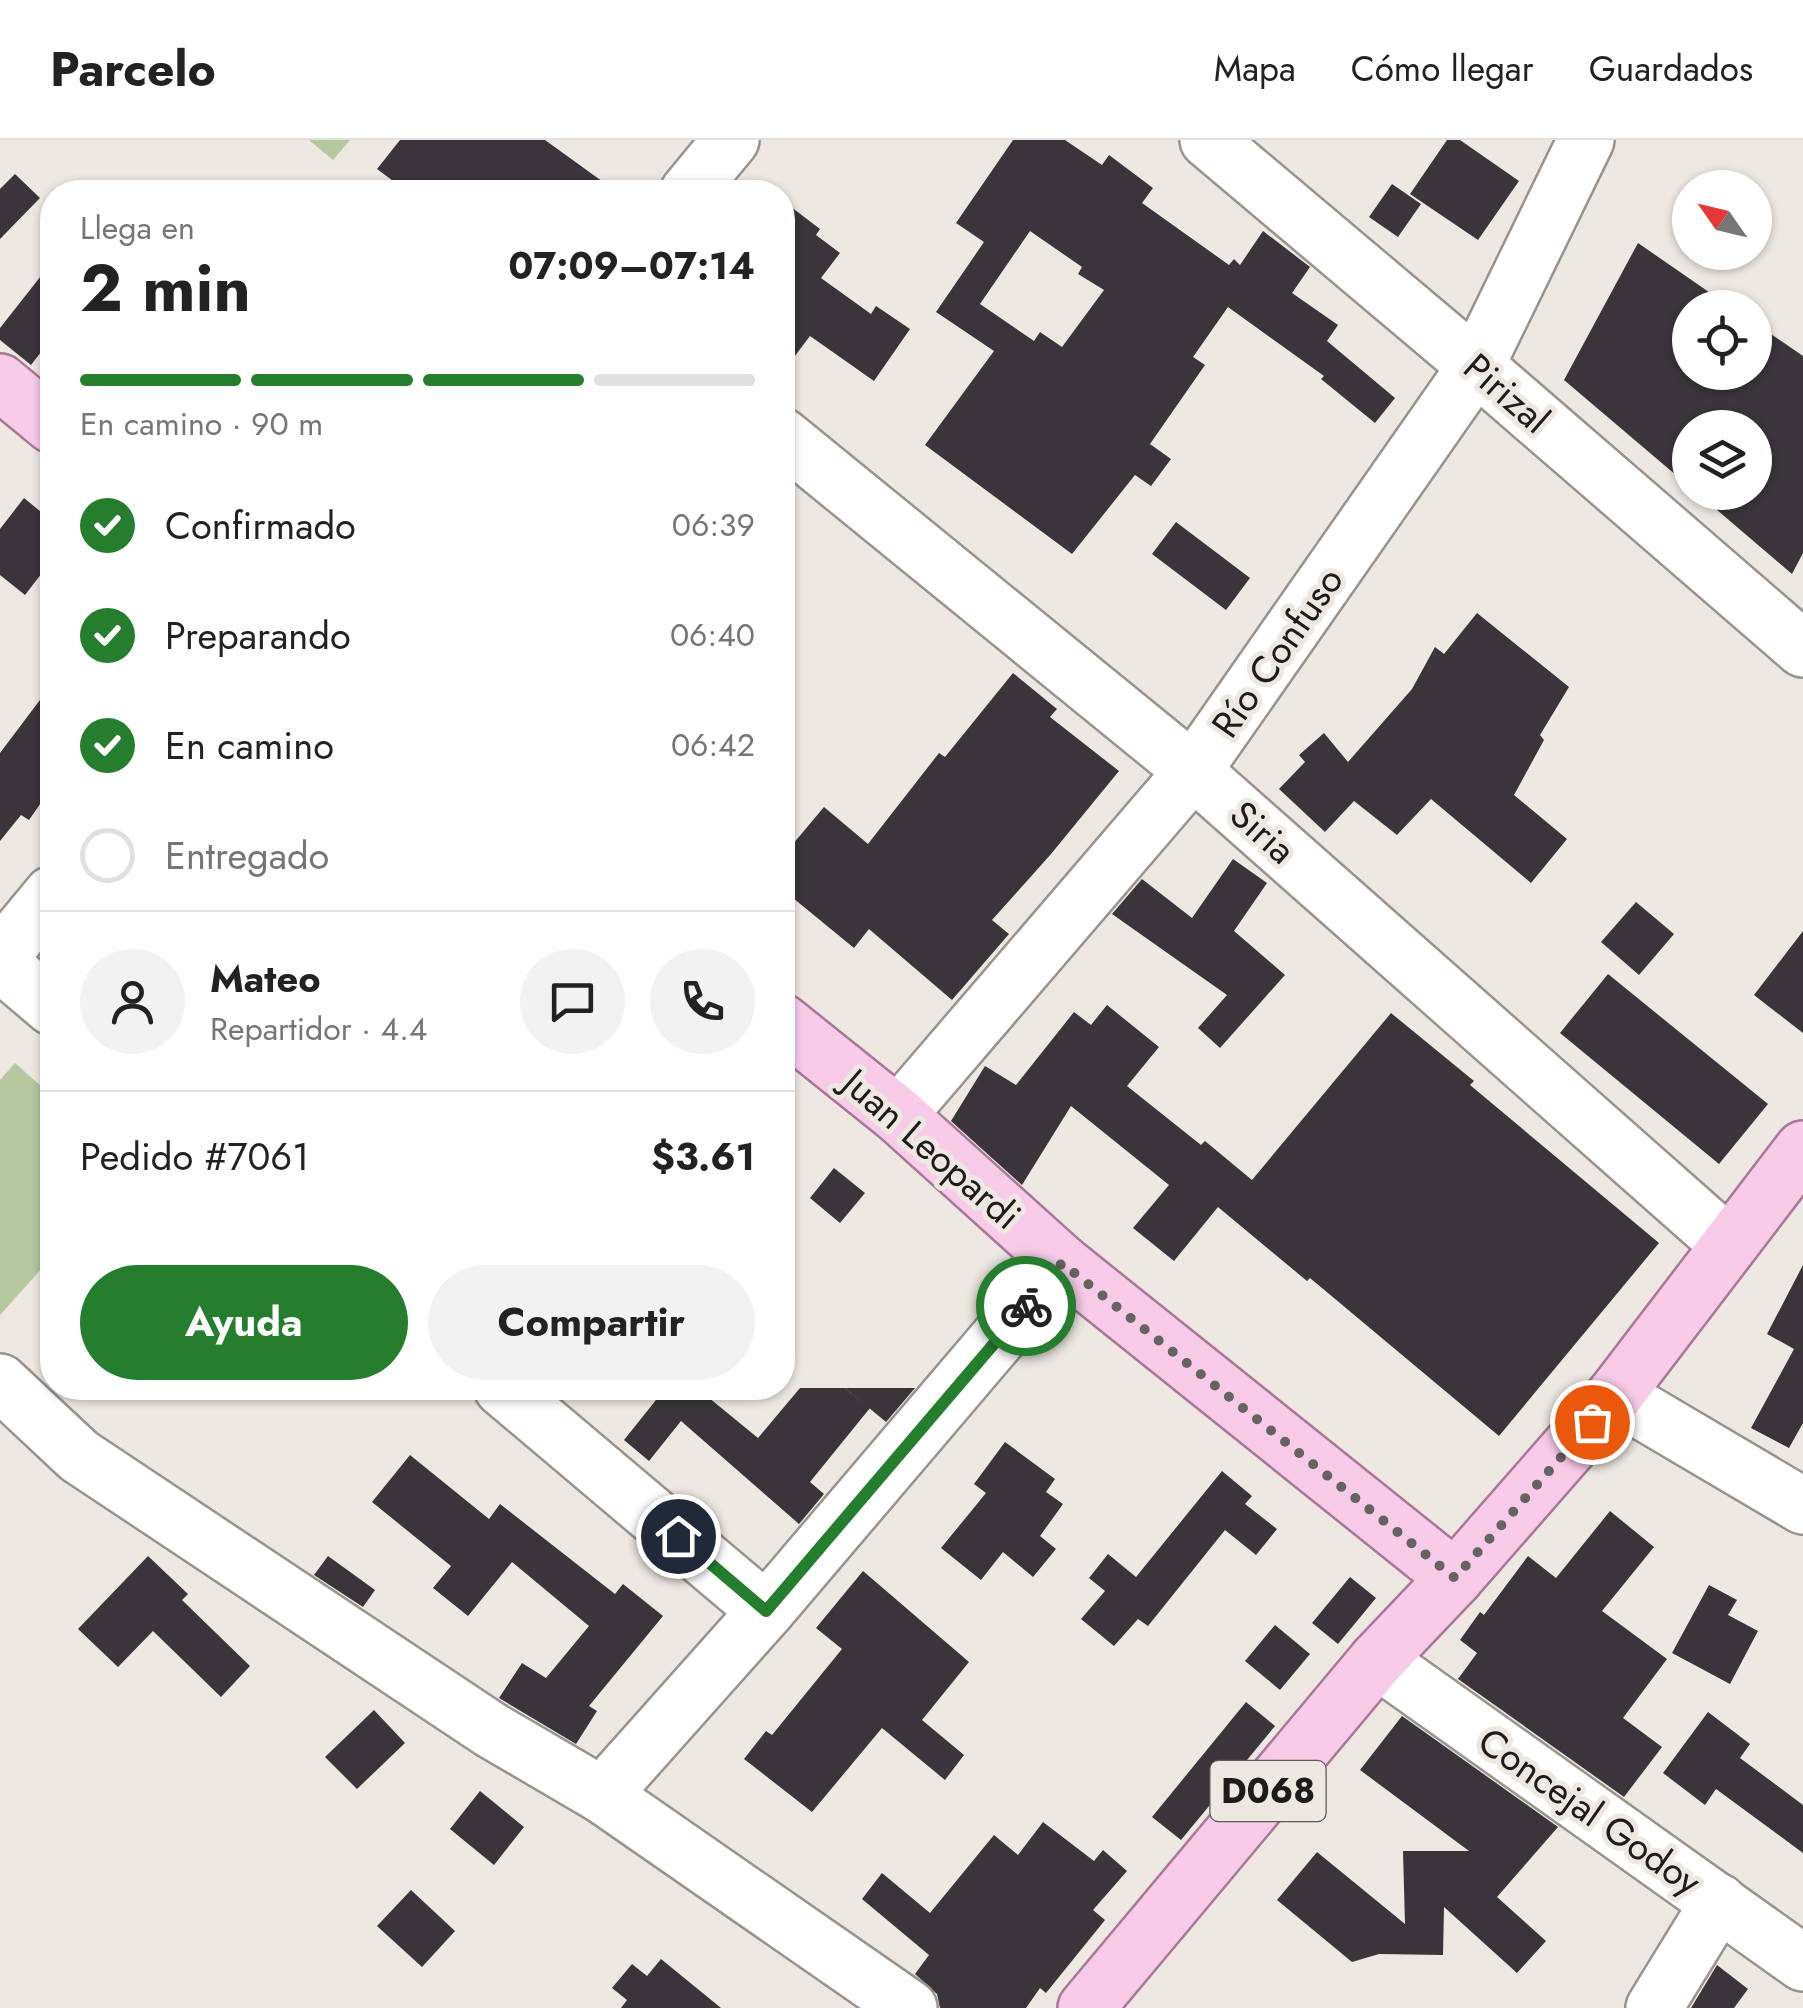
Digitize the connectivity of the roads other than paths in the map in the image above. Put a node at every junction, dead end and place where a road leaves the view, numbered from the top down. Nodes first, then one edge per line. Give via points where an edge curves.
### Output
1 (731, 140) edge
2 (1208, 140) edge
3 (1586, 140) edge
4 (698, 180) edge
5 (1476, 366) junction
6 (0, 382) edge
7 (40, 414) edge
8 (795, 447) edge
9 (1803, 649) edge
10 (1193, 771) junction
11 (40, 909) edge
12 (0, 960) edge
13 (40, 996) edge
14 (795, 1033) edge
15 (898, 1116) junction
16 (1803, 1149) edge
17 (1729, 1245) junction
18 (1062, 1263) junction
19 (0, 1382) edge
20 (1616, 1396) junction
21 (516, 1400) edge
22 (1803, 1506) edge
23 (1455, 1578) junction
24 (766, 1611) junction
25 (1377, 1660) junction
26 (602, 1795) junction
27 (1719, 1902) junction
28 (1803, 1963) edge
29 (909, 2008) edge
30 (1086, 2008) edge
31 (1654, 2008) edge

1 - 4 street
2 - 5 street, Pirizal
3 - 5 street, Río Confuso
5 - 9 street, Pirizal
5 - 10 street, Río Confuso
6 - 7 main road
8 - 10 street, Siria
10 - 15 street, Río Confuso
10 - 17 street, Siria
11 - 12 street
12 - 13 street
14 - 15 main road, Juan Leopardi
15 - 18 main road, Juan Leopardi
16 - 17 main road, D068
17 - 20 main road, D068
18 - 23 main road, Juan Leopardi
18 - 24 street
19 - 26 street via 79,1456 490,1730
20 - 22 street
20 - 23 main road, D068
21 - 24 street
23 - 25 main road, D068
24 - 26 street
25 - 27 street, Concejal Godoy
25 - 30 main road, D068
26 - 29 street
27 - 28 street, Concejal Godoy
27 - 31 street

